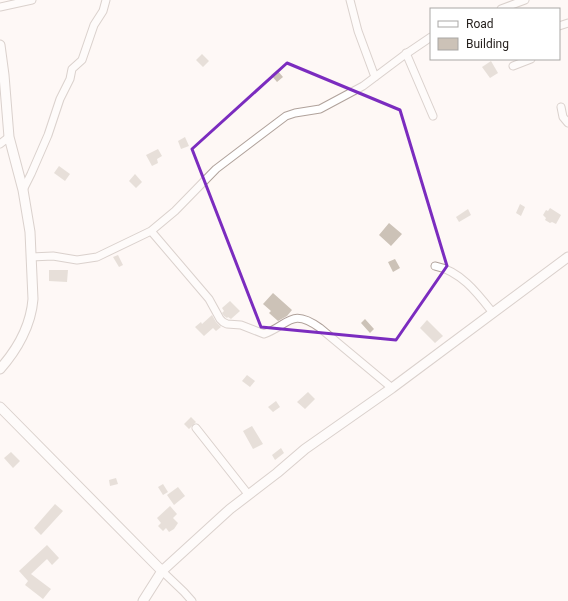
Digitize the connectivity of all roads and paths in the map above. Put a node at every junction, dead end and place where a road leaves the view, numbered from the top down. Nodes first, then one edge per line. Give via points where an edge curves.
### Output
1 (32, 0) edge
2 (106, 0) edge
3 (350, 0) edge
4 (525, 0) edge
5 (0, 8) edge
6 (504, 8) edge
7 (430, 38) edge
8 (0, 45) edge
9 (406, 53) junction
10 (528, 60) edge
11 (513, 66) dead end
12 (375, 77) junction
13 (561, 107) dead end
14 (433, 116) dead end
15 (568, 123) edge
16 (9, 137) junction
17 (0, 144) edge
18 (23, 190) junction
19 (151, 231) junction
20 (31, 257) junction
21 (568, 257) edge
22 (435, 266) dead end
23 (493, 313) junction
24 (0, 370) edge
25 (392, 388) junction
26 (0, 407) edge
27 (196, 428) dead end
28 (248, 494) junction
29 (162, 571) junction
30 (143, 601) edge
31 (192, 601) edge

1 - 5 street
2 - 18 street via 82,60 72,69 48,135
3 - 12 street
4 - 6 street
7 - 9 street
8 - 16 street
9 - 12 street
9 - 14 street
10 - 11 street
12 - 19 street via 320,109 286,116 216,169
13 - 15 street via 563,117
16 - 17 street
16 - 18 street
18 - 20 street
19 - 20 street via 91,258 77,260 53,256
19 - 25 street via 209,299 220,319 226,324 241,325 264,334 290,319 310,321
20 - 24 street via 32,307 15,350
21 - 23 street
22 - 23 street via 458,276 479,295
23 - 25 street
25 - 28 street via 305,449
26 - 29 street
27 - 28 street
28 - 29 street
29 - 30 street
29 - 31 street

